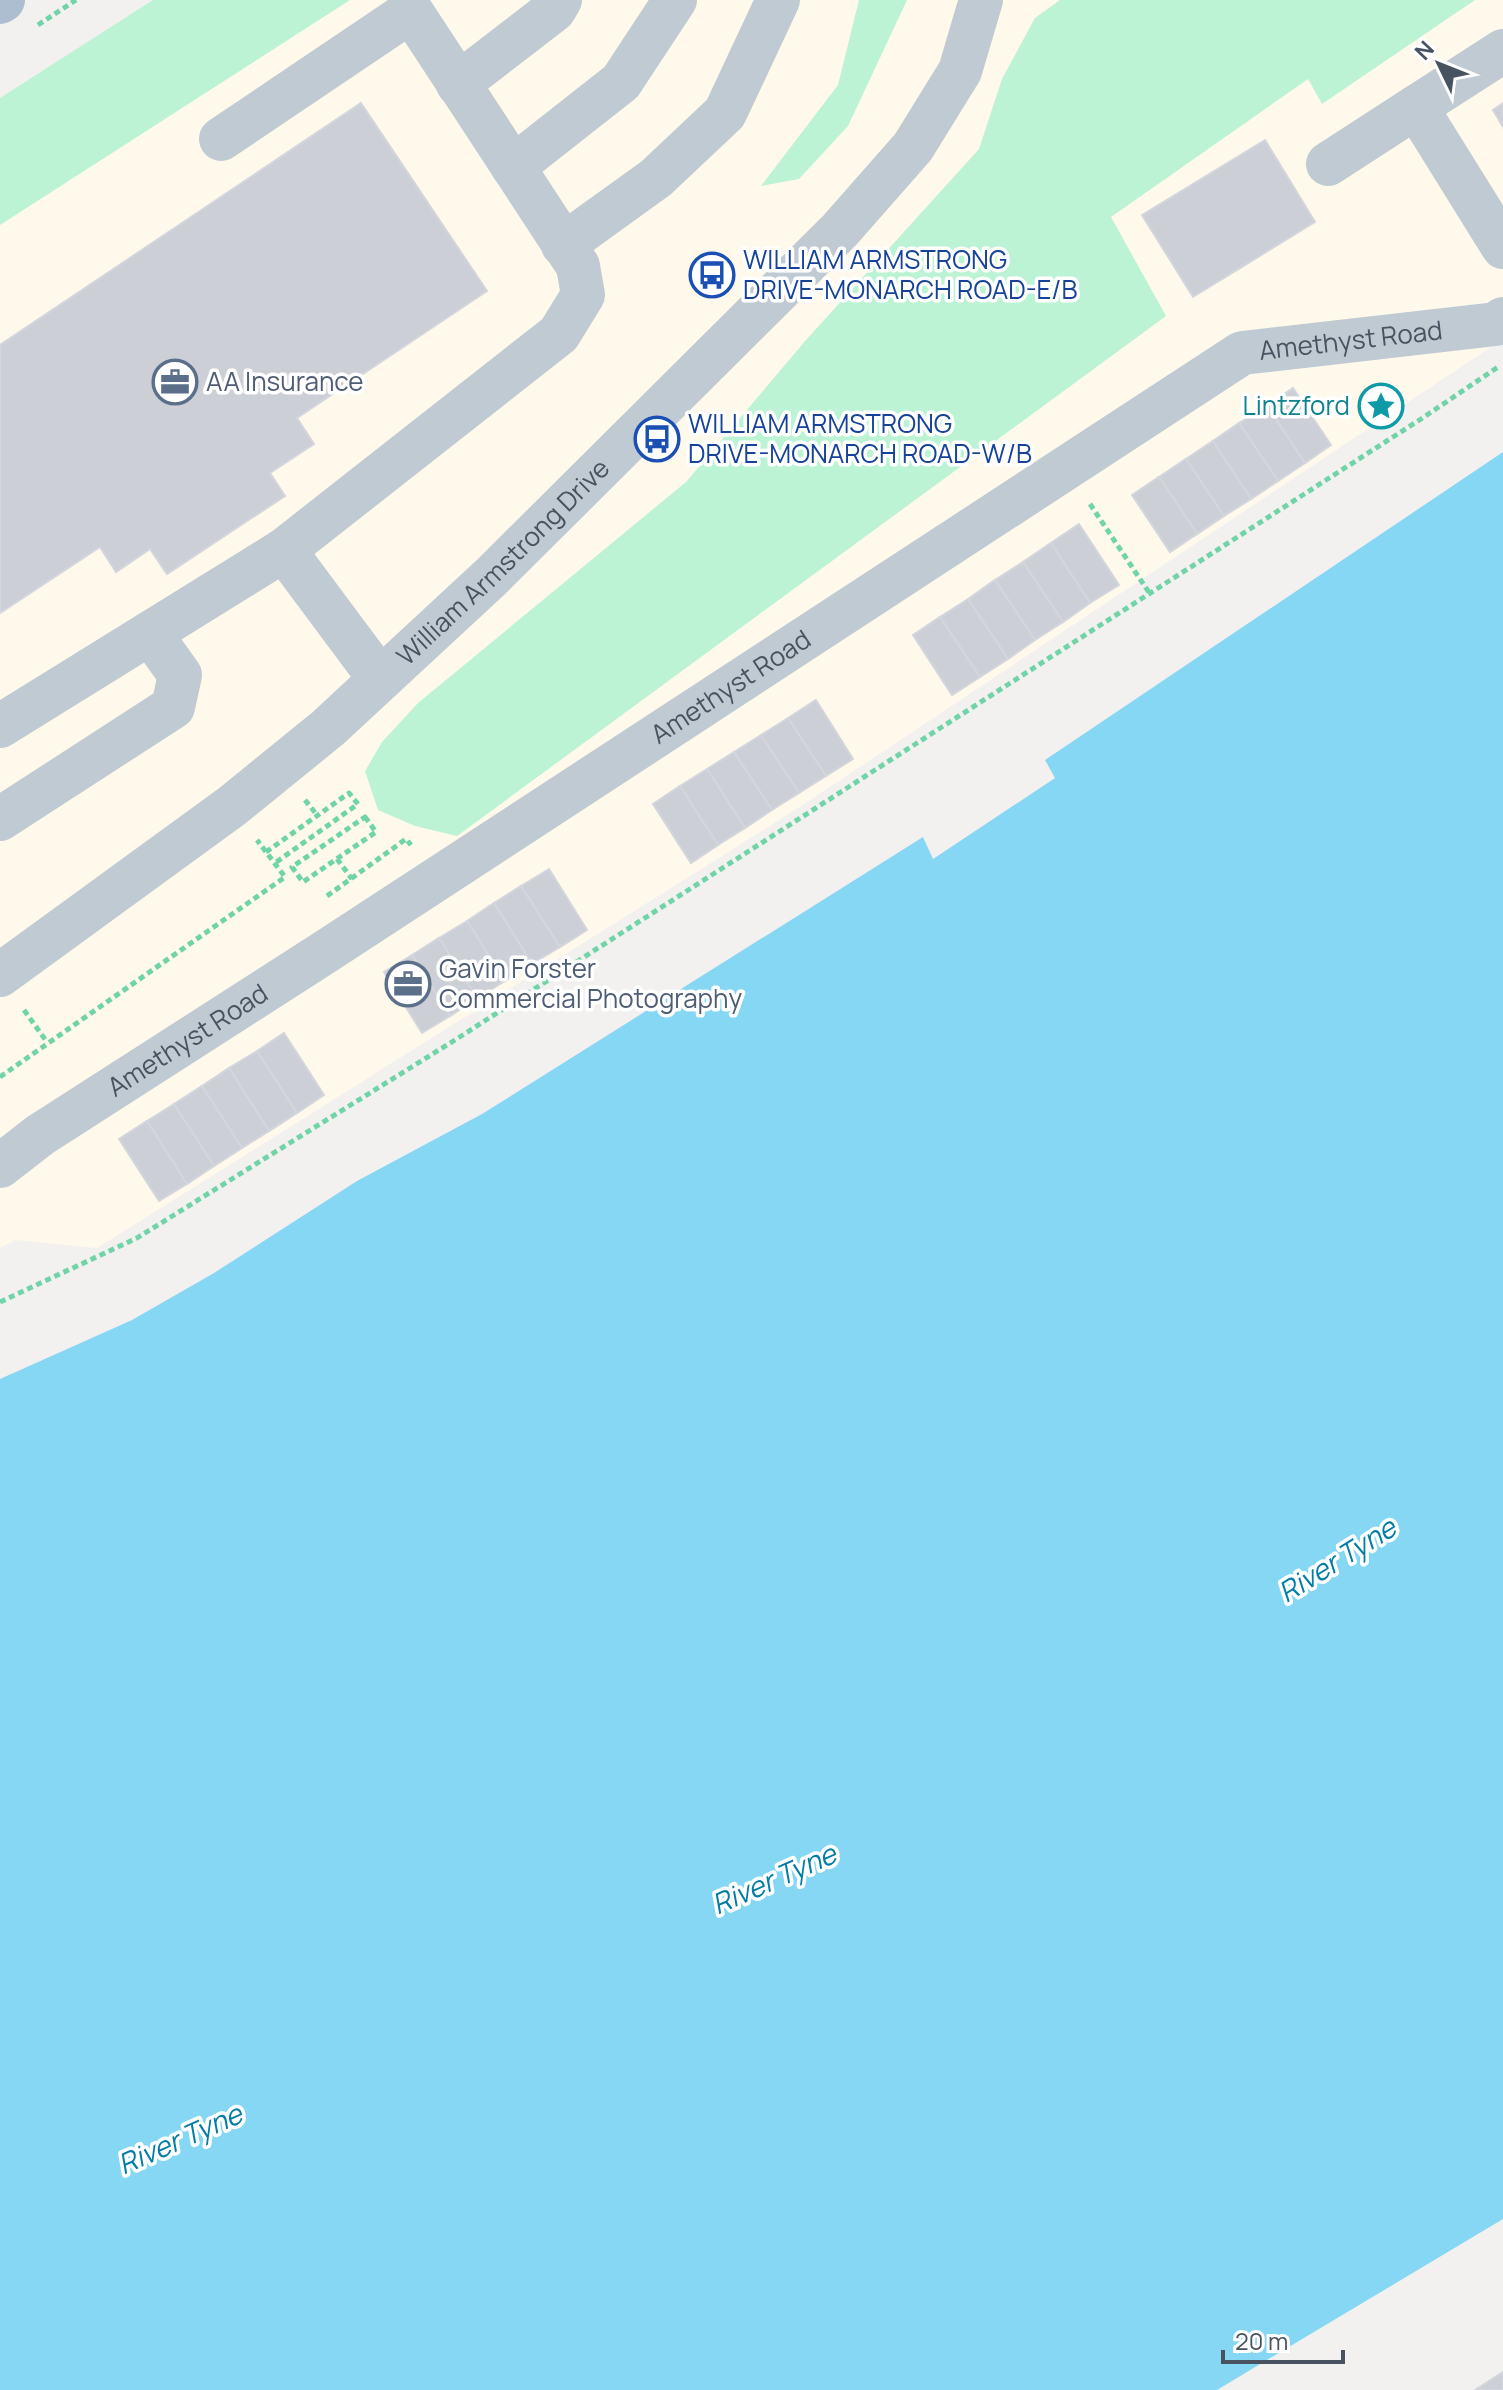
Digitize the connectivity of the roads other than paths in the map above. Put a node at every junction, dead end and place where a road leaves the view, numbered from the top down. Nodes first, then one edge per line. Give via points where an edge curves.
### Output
1 (560, 0) edge
2 (675, 0) edge
3 (778, 0) edge
4 (981, 0) edge
5 (419, 6) edge
6 (1503, 51) edge
7 (458, 84) junction
8 (1416, 107) junction
9 (221, 139) dead end
10 (1328, 164) dead end
11 (513, 167) junction
12 (563, 245) junction
13 (1503, 247) edge
14 (1503, 319) edge
15 (284, 550) junction
16 (150, 633) junction
17 (380, 679) junction
18 (0, 726) edge
19 (0, 819) edge
20 (11, 992) edge
21 (0, 1166) edge

1 - 7 street
2 - 11 street via 621,82
3 - 12 street via 725,113 656,178
4 - 17 street, William Armstrong Drive via 960,71 913,147 840,230 491,577
5 - 7 street
5 - 9 street
6 - 8 street
7 - 11 street
8 - 10 street
8 - 13 street
11 - 12 street
12 - 15 street via 578,266 583,295 559,334
14 - 21 street, Amethyst Road via 1496,324 1242,353 40,1135
15 - 16 street
15 - 17 street
16 - 18 street
16 - 19 street via 180,675 173,707
17 - 20 street, William Armstrong Drive

